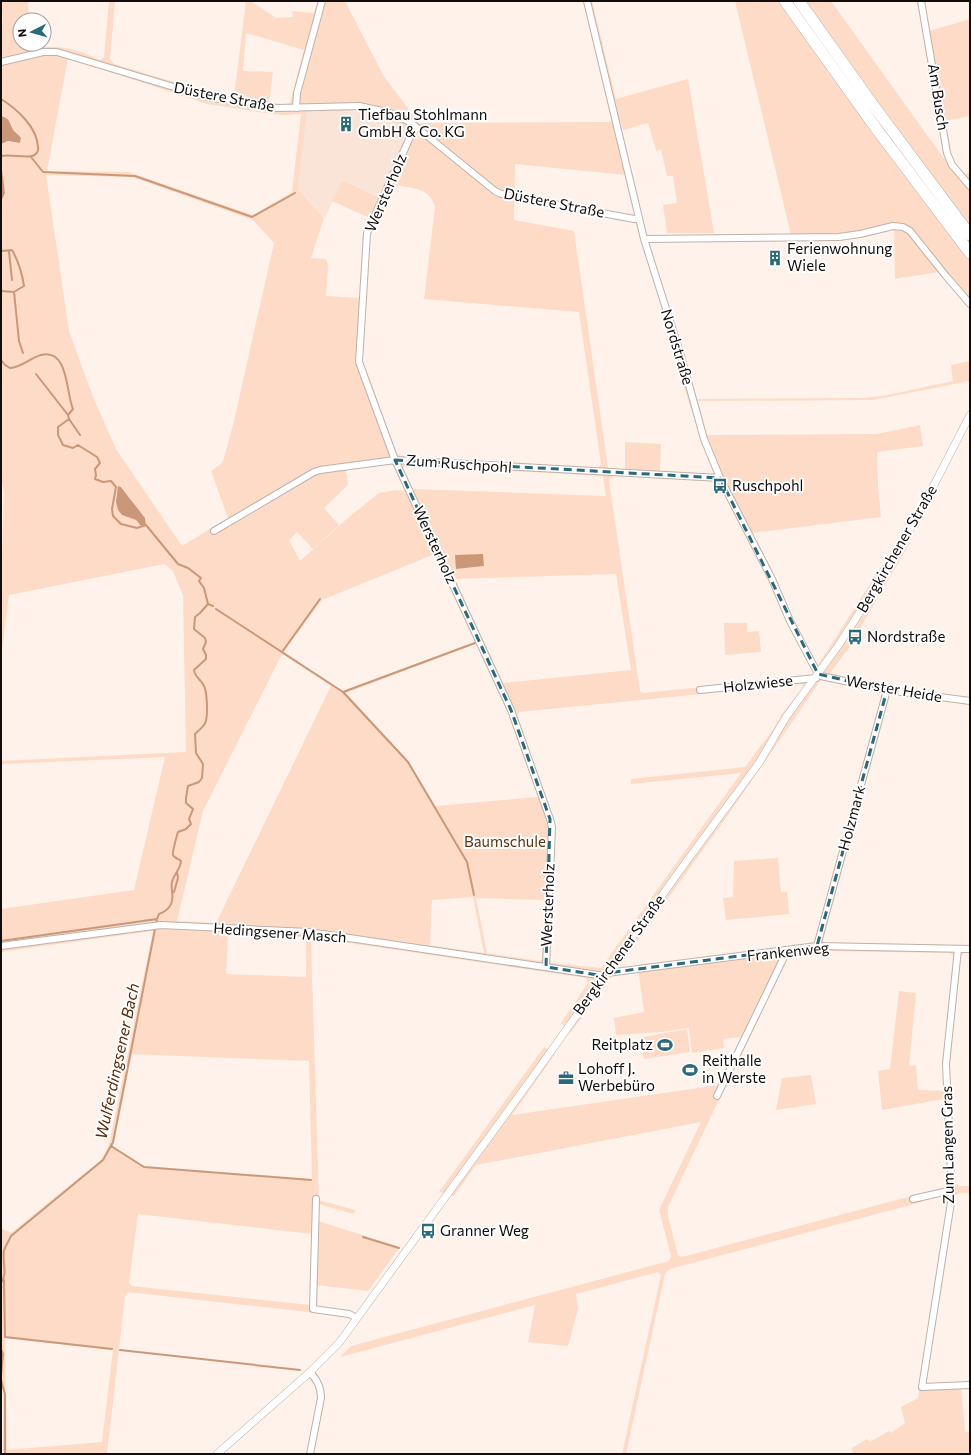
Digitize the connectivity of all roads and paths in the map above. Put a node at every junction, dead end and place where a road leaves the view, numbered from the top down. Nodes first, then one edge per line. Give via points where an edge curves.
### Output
1 (322, 1) edge
2 (587, 1) edge
3 (786, 1) edge
4 (799, 1) edge
5 (922, 1) edge
6 (1, 62) edge
7 (296, 108) junction
8 (415, 126) junction
9 (970, 186) edge
10 (639, 218) junction
11 (970, 235) edge
12 (644, 239) junction
13 (970, 253) edge
14 (970, 304) edge
15 (970, 415) edge
16 (395, 460) junction
17 (720, 478) junction
18 (214, 531) dead end
19 (817, 676) junction
20 (700, 690) dead end
21 (887, 690) junction
22 (970, 701) edge
23 (1, 946) edge
24 (818, 946) junction
25 (958, 949) junction
26 (970, 950) edge
27 (787, 951) junction
28 (546, 967) junction
29 (606, 974) junction
30 (717, 1096) dead end
31 (952, 1190) junction
32 (316, 1199) dead end
33 (913, 1199) dead end
34 (357, 1318) junction
35 (310, 1372) junction
36 (970, 1385) edge
37 (216, 1454) edge
38 (310, 1454) edge

1 - 7 street
2 - 10 street, Nordstraße
3 - 13 highway via 878,132
4 - 11 highway via 873,106
5 - 9 street, Am Busch via 947,153 952,165
6 - 7 street, Düstere Straße via 43,52 57,52 206,97 272,108
7 - 8 street, Düstere Straße via 358,106 387,112
8 - 10 street, Düstere Straße via 501,194 627,218
8 - 16 street, Wersterholz via 367,233 359,356 360,369
10 - 12 street, Nordstraße
12 - 14 street via 839,237 893,226 903,227 910,231
12 - 17 street, Nordstraße via 704,439
15 - 19 street, Bergkirchener Straße via 897,553
16 - 17 street, Zum Ruschpohl
16 - 18 street, Zum Ruschpohl via 314,472
16 - 28 street, Wersterholz via 511,710 550,820 552,827
17 - 19 street, Nordstraße via 772,579
19 - 20 street, Holzwiese
19 - 21 street, Werster Heide
19 - 29 street, Bergkirchener Straße via 786,717 759,763
21 - 22 street, Werster Heide
21 - 24 street, Holzmark
23 - 28 street, Hedingsener Masch via 161,925 308,932
24 - 25 street, Frankenweg
24 - 27 street, Frankenweg
25 - 26 street, Frankenweg
25 - 31 street, Zum Langen Gras via 946,1064
27 - 29 street, Frankenweg
27 - 30 street
28 - 29 street, Hedingsener Masch
29 - 34 street, Bergkirchener Straße
31 - 33 street
31 - 36 street, Zum Langen Gras via 922,1387
32 - 34 street via 313,1309 349,1314
34 - 35 street, Bergkirchener Straße via 339,1343
35 - 37 street, Bergkirchener Straße
35 - 38 street via 321,1389 321,1394

